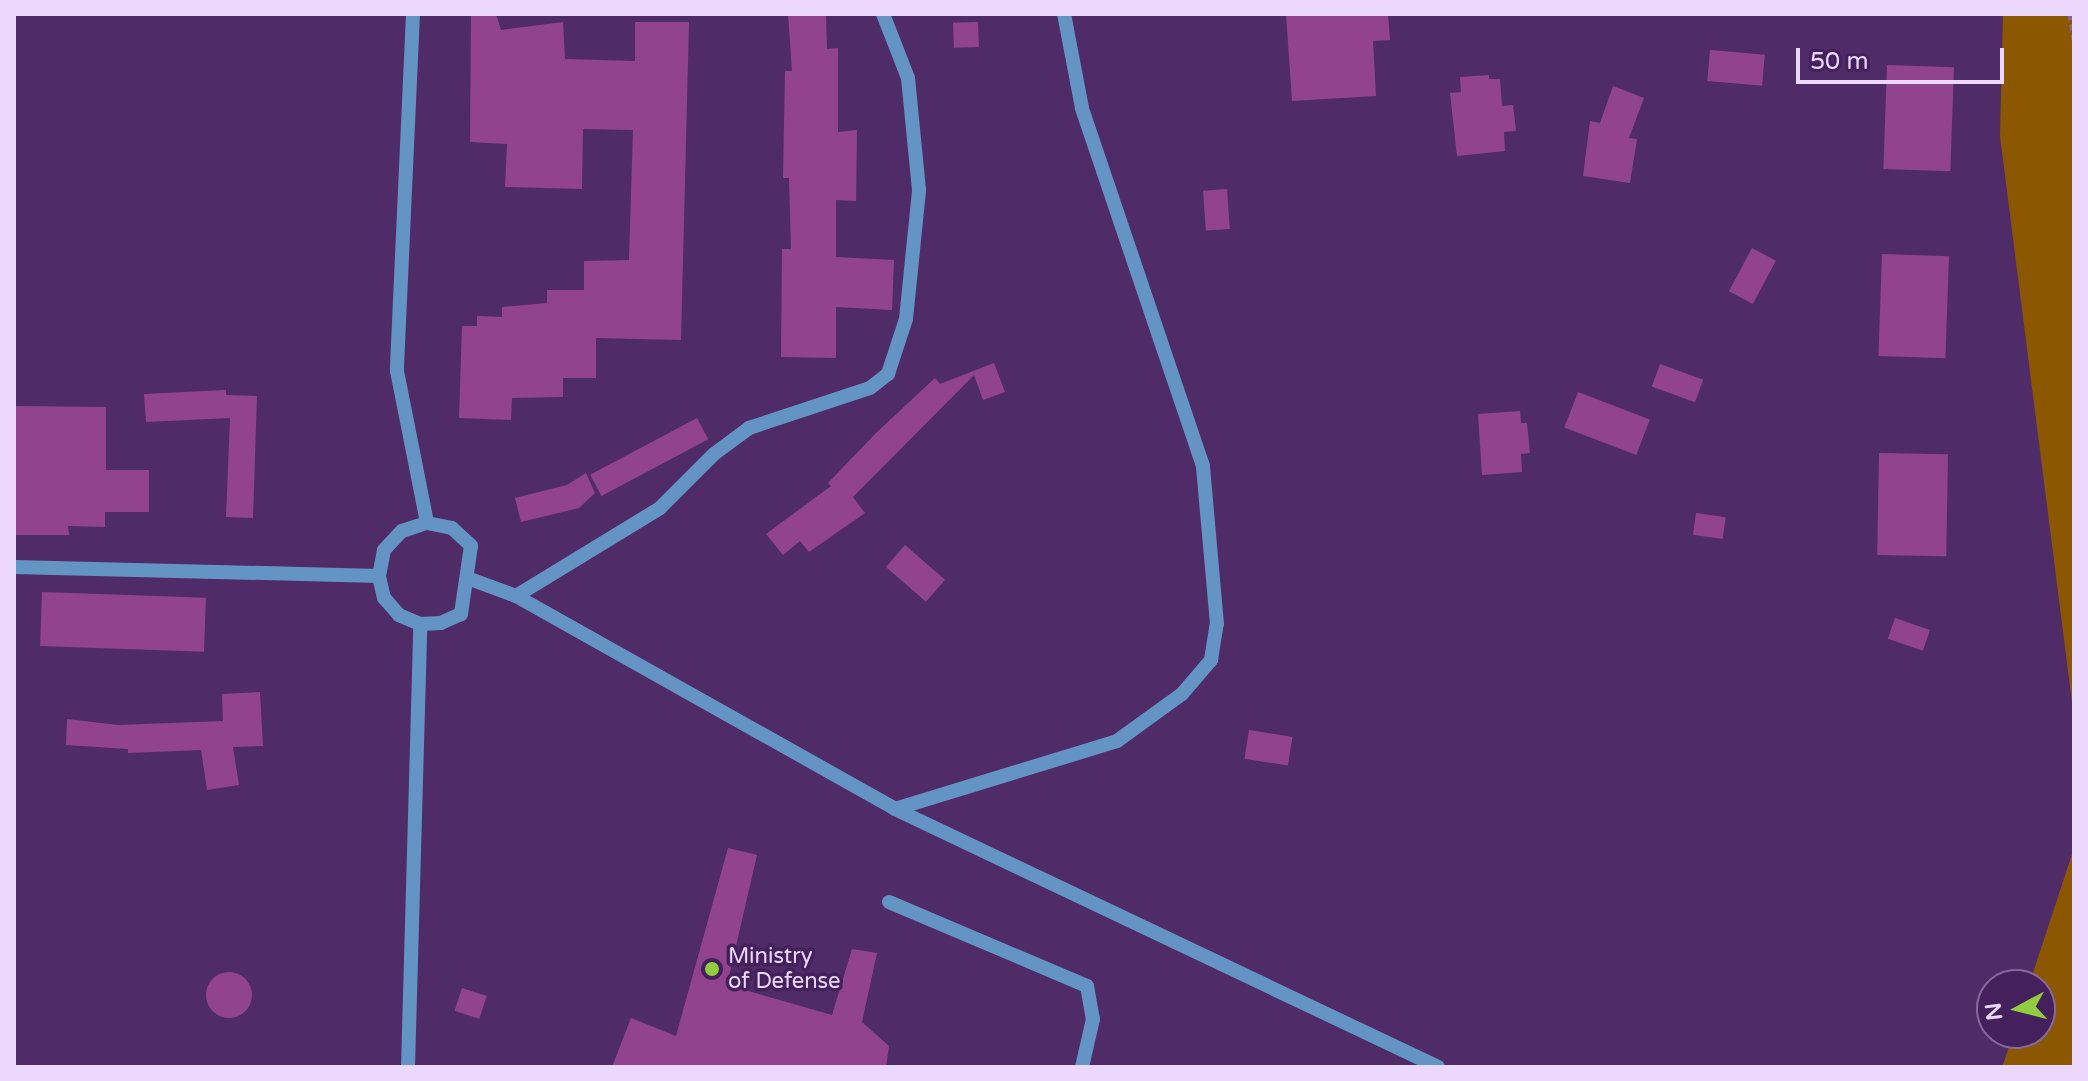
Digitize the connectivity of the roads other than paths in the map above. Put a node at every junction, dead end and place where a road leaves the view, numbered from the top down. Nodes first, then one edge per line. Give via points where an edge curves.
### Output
1 (413, 14) edge
2 (883, 14) edge
3 (1064, 14) edge
4 (427, 523) junction
5 (14, 567) edge
6 (379, 576) junction
7 (470, 579) junction
8 (516, 596) junction
9 (420, 624) junction
10 (895, 809) junction
11 (889, 902) dead end
12 (408, 1067) edge
13 (1082, 1067) edge
14 (1438, 1067) edge

1 - 4 street via 397,371
2 - 8 street via 908,78 919,190 906,319 888,374 870,388 749,428 714,454 660,508
3 - 10 street via 1082,108 1203,466 1217,624 1211,660 1182,694 1117,741
4 - 6 street via 402,531 384,550
4 - 7 street via 452,528 471,546
5 - 6 street
6 - 9 street via 384,598 399,615
7 - 8 street
7 - 9 street via 461,614 441,623
8 - 10 street
9 - 12 street
10 - 14 street
11 - 13 street via 1087,986 1093,1019

